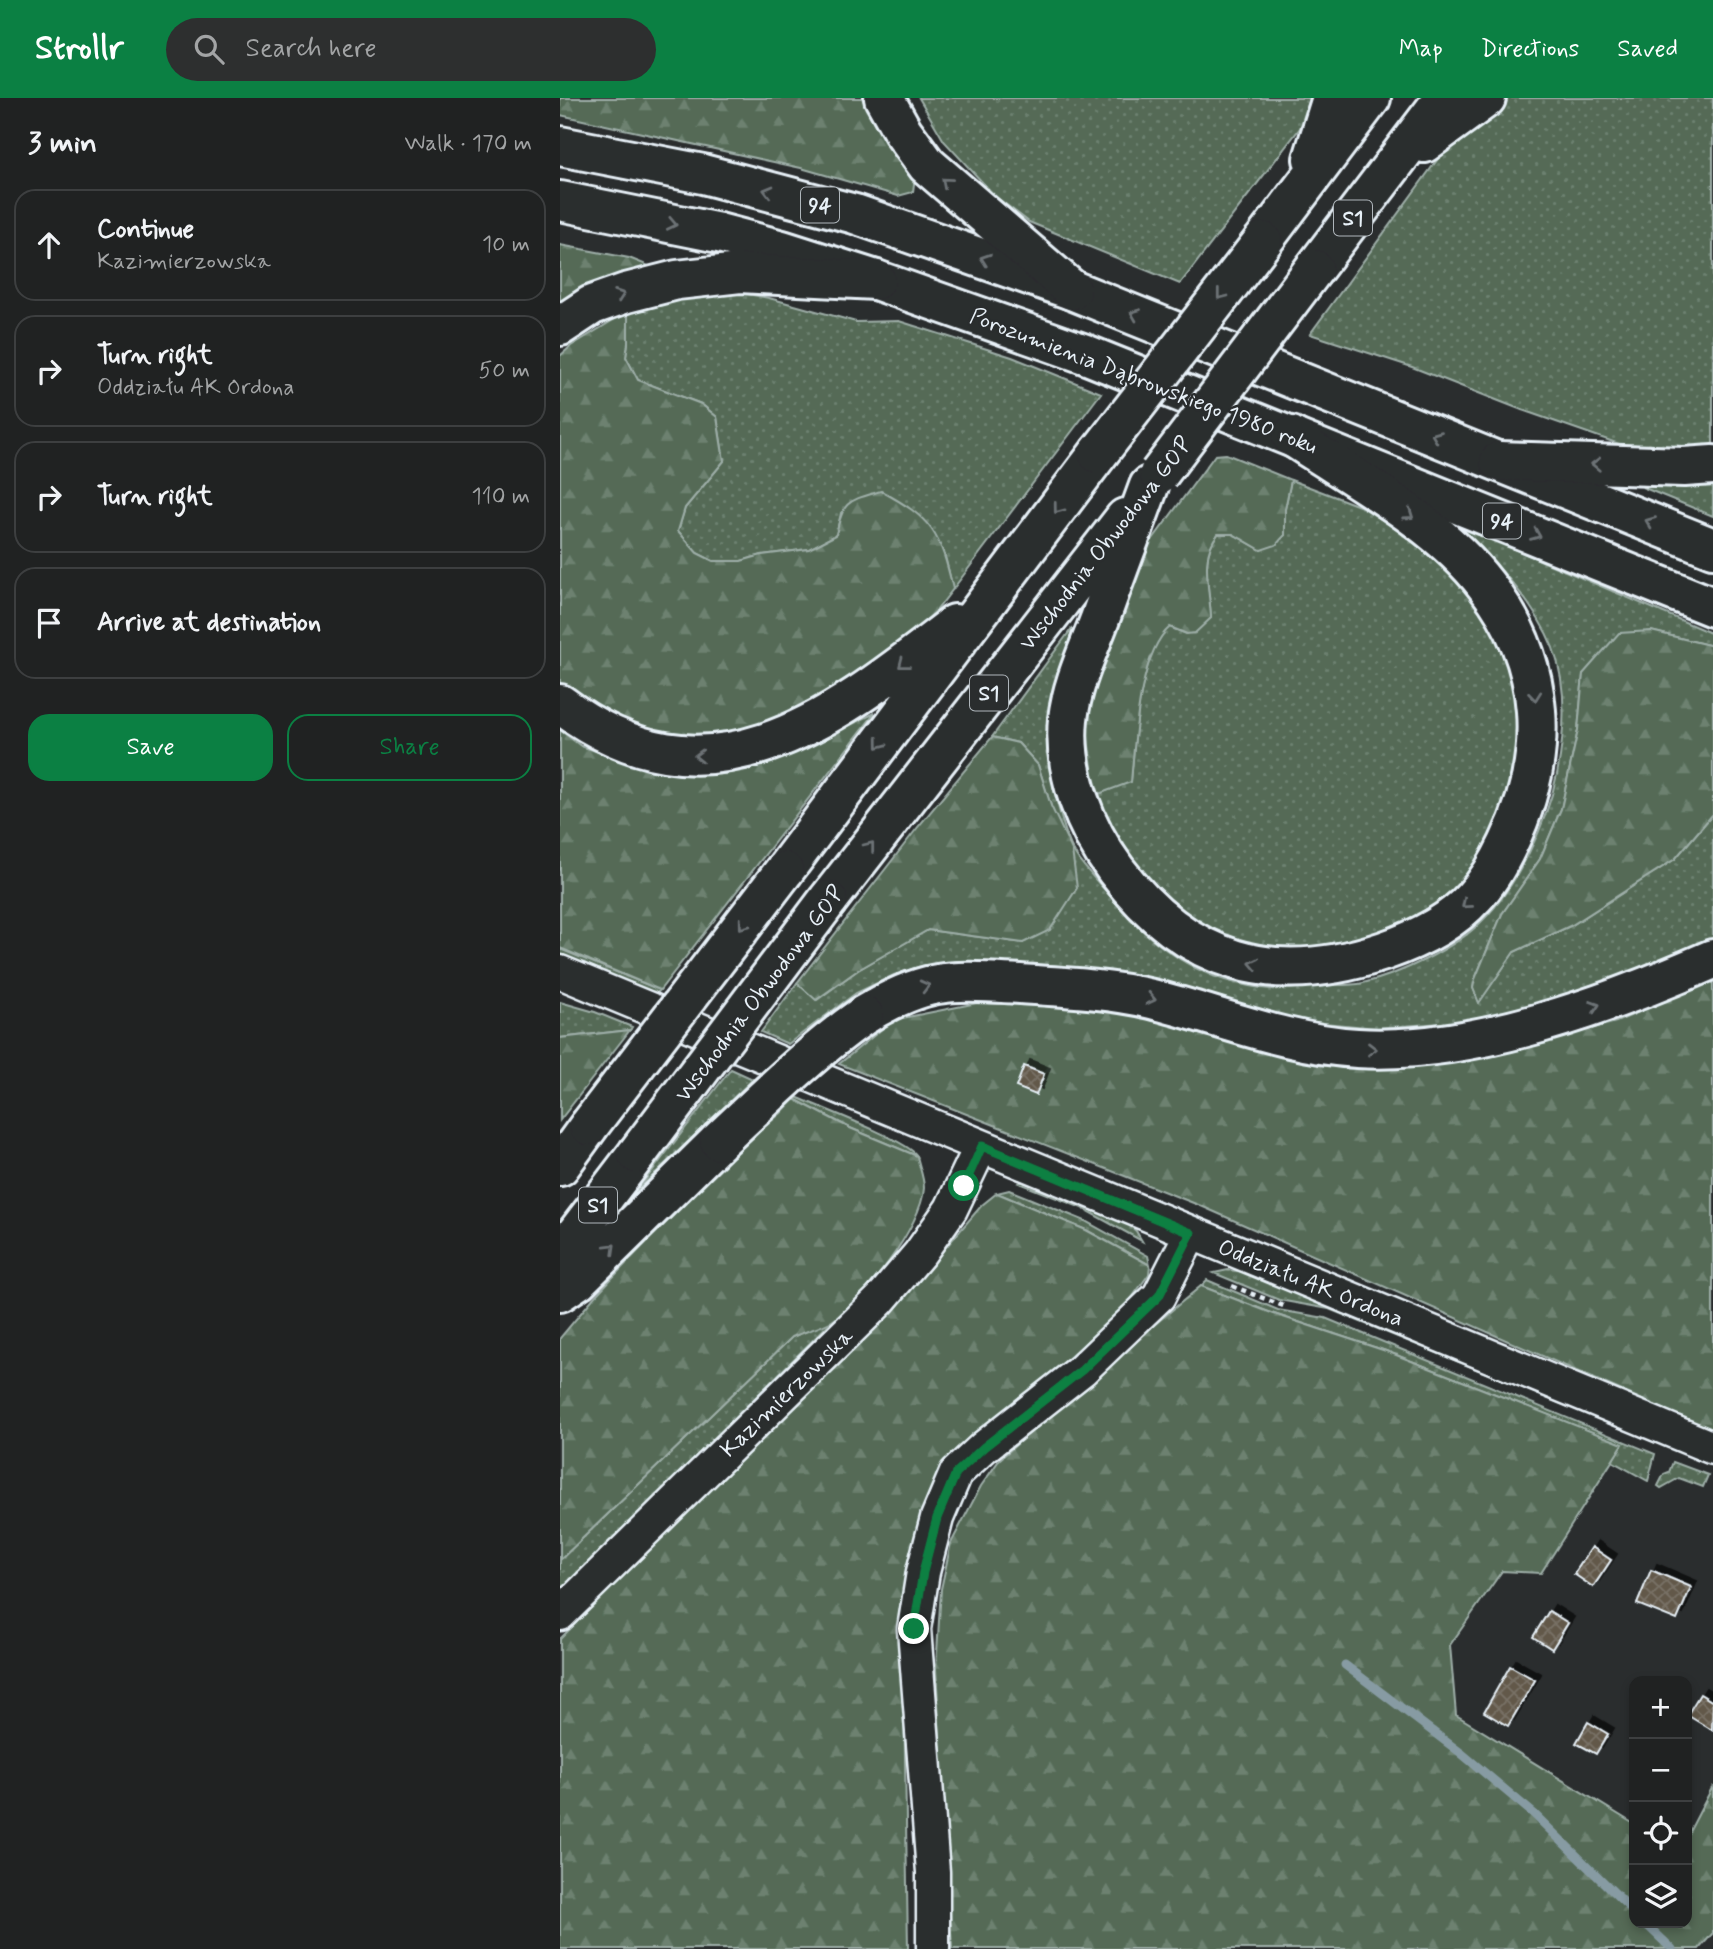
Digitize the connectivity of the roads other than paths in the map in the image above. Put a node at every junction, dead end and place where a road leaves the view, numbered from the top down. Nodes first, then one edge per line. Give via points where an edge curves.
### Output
1 (884, 98) edge
2 (1332, 98) edge
3 (1371, 98) edge
4 (1444, 98) edge
5 (1486, 98) edge
6 (560, 146) edge
7 (1392, 167) junction
8 (1305, 184) junction
9 (560, 201) edge
10 (876, 280) junction
11 (1072, 290) junction
12 (560, 327) edge
13 (1291, 436) junction
14 (1499, 461) junction
15 (1713, 465) edge
16 (1154, 480) junction
17 (1713, 548) edge
18 (996, 593) junction
19 (1713, 607) edge
20 (560, 704) edge
21 (1713, 959) edge
22 (560, 972) edge
23 (982, 1146) junction
24 (560, 1166) edge
25 (1191, 1233) junction
26 (560, 1255) edge
27 (560, 1292) edge
28 (1713, 1448) edge
29 (560, 1614) edge
30 (933, 1949) edge

11 -> 1 main road via 927,165
2 - 8 main road
3 - 8 main road, S1
4 - 7 main road, Wschodnia Obwodowa GOP / S1
5 - 7 main road
11 -> 6 main road, 94 via 855,214 703,174
7 - 16 main road, Wschodnia Obwodowa GOP / S1, bridge
8 -> 18 main road, S1, bridge
9 -> 10 main road, Porozumienia Dąbrowskiego 1980 roku / 94 via 719,233
12 -> 10 main road via 592,305 677,280 740,273
10 - 13 main road, Porozumienia Dąbrowskiego 1980 roku / 94 via 1085,354
14 -> 11 main road, 94
13 -> 16 main road via 1456,550 1508,618 1534,684 1538,731 1532,776 1496,868 1473,899 1437,927 1367,957 1299,968 1259,966 1193,942 1158,918 1132,891 1103,853 1083,812 1069,763 1068,719 1082,662
13 -> 19 main road, Porozumienia Dąbrowskiego 1980 roku / 94
15 -> 14 main road
17 -> 14 main road, 94
26 -> 16 main road, Wschodnia Obwodowa GOP / S1, bridge
18 -> 20 main road via 868,691 799,729 750,749 711,756 645,749
18 -> 24 main road, S1, bridge
27 -> 21 main road, bridge via 578,1280 780,1083 842,1031 894,997 934,983 1111,991 1295,1040 1397,1049 1443,1045 1520,1027 1643,990
22 - 23 street, Oddziału AK Ordona
23 - 25 street, Oddziału AK Ordona
23 - 29 street, Kazimierzowska via 951,1209 886,1293
25 - 28 street, Oddziału AK Ordona
25 - 30 street via 1159,1296 1082,1370 956,1473 937,1518 914,1629 933,1872

